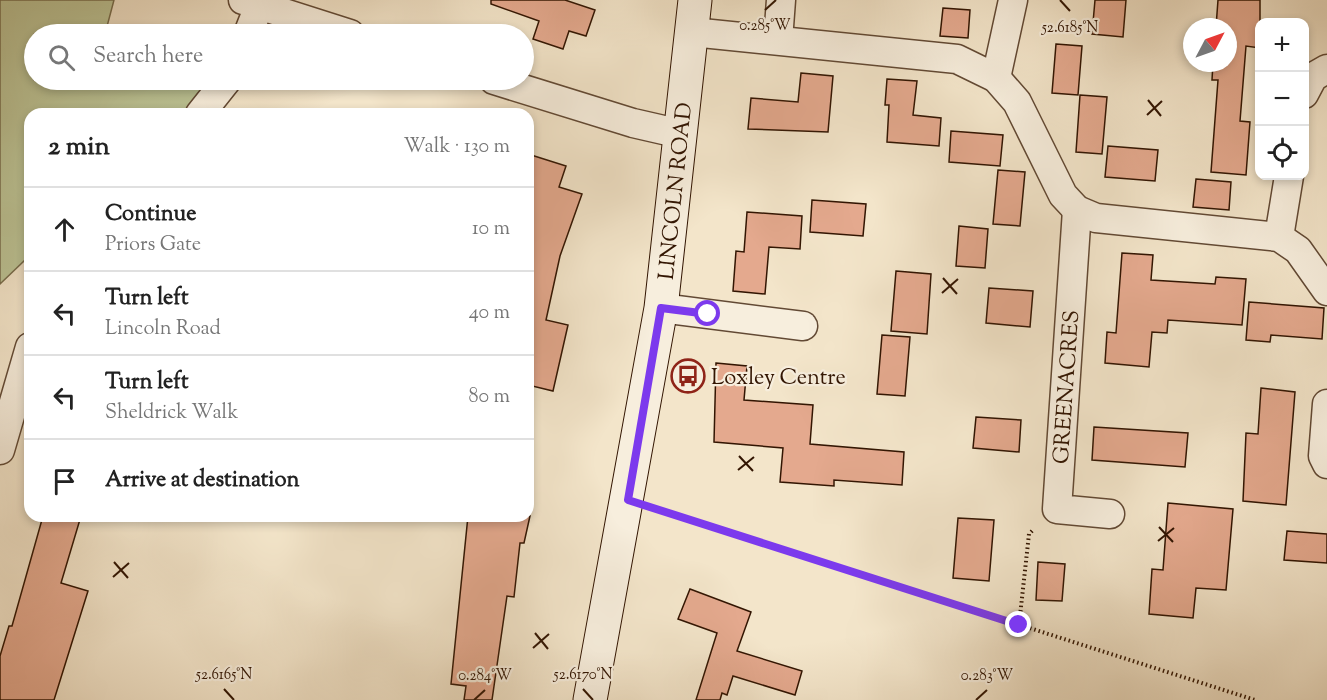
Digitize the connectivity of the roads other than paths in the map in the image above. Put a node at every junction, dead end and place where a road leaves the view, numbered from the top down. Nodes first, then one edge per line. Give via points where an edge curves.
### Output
1 (695, 0) edge
2 (782, 0) edge
3 (1013, 0) edge
4 (251, 3) edge
5 (250, 24) edge
6 (318, 24) edge
7 (692, 32) junction
8 (778, 40) junction
9 (1327, 69) edge
10 (996, 78) junction
11 (1309, 86) edge
12 (219, 90) edge
13 (526, 90) edge
14 (205, 108) edge
15 (681, 134) junction
16 (1288, 180) edge
17 (1077, 210) junction
18 (1279, 237) junction
19 (1327, 291) edge
20 (661, 308) junction
21 (803, 326) dead end
22 (24, 368) edge
23 (1327, 404) edge
24 (0, 450) edge
25 (1327, 464) edge
26 (1110, 514) dead end
27 (590, 700) edge

1 - 7 street, LINCOLN ROAD
2 - 8 street
3 - 10 street
4 - 5 street
4 - 6 street
7 - 8 street
7 - 15 street, LINCOLN ROAD
8 - 10 street via 957,59
9 - 11 street via 1313,77
10 - 17 street via 1017,102 1063,195
12 - 14 street
13 - 15 street
15 - 20 street, LINCOLN ROAD
16 - 18 street
17 - 18 street via 1096,218
17 - 26 street, GREENACRES via 1057,509
18 - 19 street via 1298,250
20 - 21 street
20 - 27 street, LINCOLN ROAD
22 - 24 street
23 - 25 street via 1323,456

